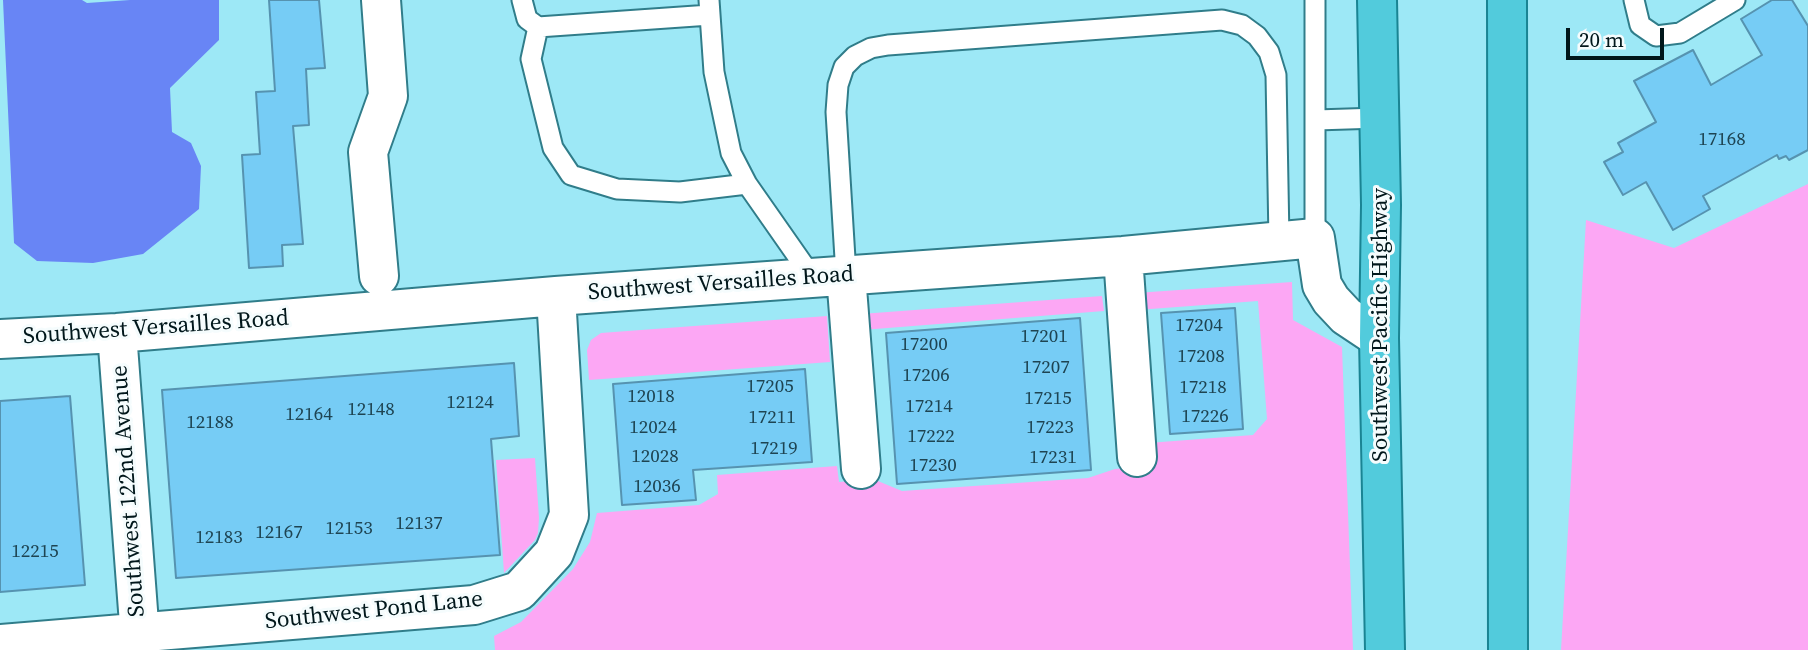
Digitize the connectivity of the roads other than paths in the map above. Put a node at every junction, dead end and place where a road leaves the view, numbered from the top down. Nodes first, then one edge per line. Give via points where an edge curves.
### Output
1 (381, 0) edge
2 (522, 0) edge
3 (1315, 0) edge
4 (1377, 0) edge
5 (1507, 0) edge
6 (1634, 0) edge
7 (1735, 0) edge
8 (709, 7) edge
9 (538, 27) junction
10 (1379, 118) junction
11 (1316, 120) junction
12 (747, 184) junction
13 (1297, 239) junction
14 (1123, 256) junction
15 (379, 276) dead end
16 (829, 276) junction
17 (556, 296) junction
18 (117, 332) junction
19 (1379, 338) junction
20 (0, 339) edge
21 (1137, 457) dead end
22 (861, 470) dead end
23 (141, 642) edge
24 (0, 644) edge
25 (1385, 650) edge
26 (1508, 650) edge

1 - 15 street via 388,96 368,152
2 - 9 lane via 527,19
3 - 11 lane
4 - 10 highway, Southwest Pacific Highway
5 - 26 highway
6 - 7 lane via 1640,25 1656,36 1680,33
8 - 9 lane
8 - 12 lane via 714,72 731,153
9 - 12 lane via 531,59 553,148 571,175 617,189 680,192
10 - 11 lane
10 - 19 highway, Southwest Pacific Highway
11 - 13 lane
12 - 16 lane
13 - 14 street, Southwest Versailles Road
13 - 16 lane via 1276,75 1269,52 1242,25 1222,20 888,45 855,56 844,67 838,85
13 - 19 street via 1331,300
14 - 16 street, Southwest Versailles Road
14 - 21 street
16 - 17 street, Southwest Versailles Road
16 - 22 street
17 - 18 street, Southwest Versailles Road
17 - 23 street, Southwest Pond Lane via 569,515 554,553 519,591 474,605
18 - 20 street, Southwest Versailles Road
18 - 23 street, Southwest 122nd Avenue
19 - 25 highway, Southwest Pacific Highway
23 - 24 street, Southwest Pond Lane

